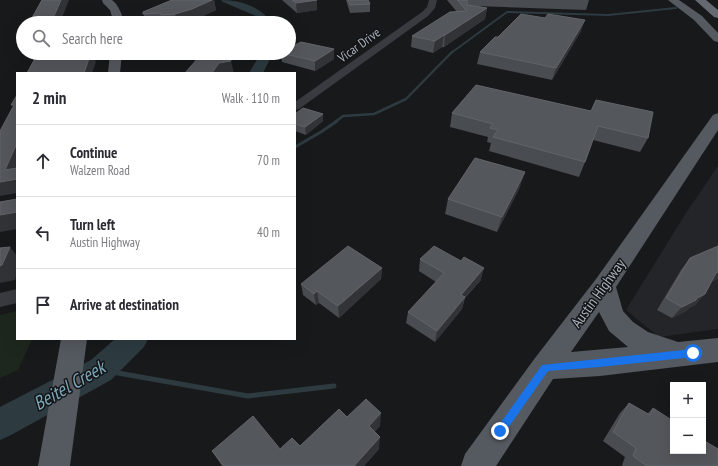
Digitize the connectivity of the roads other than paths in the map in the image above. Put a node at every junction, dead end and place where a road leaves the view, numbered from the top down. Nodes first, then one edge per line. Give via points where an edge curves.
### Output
1 (433, 0) edge
2 (672, 0) edge
3 (700, 0) edge
4 (111, 1) edge
5 (718, 15) edge
6 (116, 16) edge
7 (718, 38) edge
8 (115, 60) edge
9 (114, 72) edge
10 (296, 106) edge
11 (718, 118) edge
12 (604, 286) junction
13 (16, 296) edge
14 (0, 300) edge
15 (74, 340) edge
16 (718, 350) edge
17 (682, 354) junction
18 (545, 367) junction
19 (54, 466) edge
20 (477, 466) edge

1 - 10 street, Vicar Drive via 431,8 425,14
2 - 7 main road via 698,18
3 - 5 highway
4 - 6 main road
8 - 9 main road
11 - 12 main road, Austin Highway
12 - 17 main road via 614,316 624,330 647,344
12 - 18 main road, Austin Highway
13 - 14 street
15 - 19 main road
16 - 17 main road
17 - 18 main road
18 - 20 main road, Austin Highway

